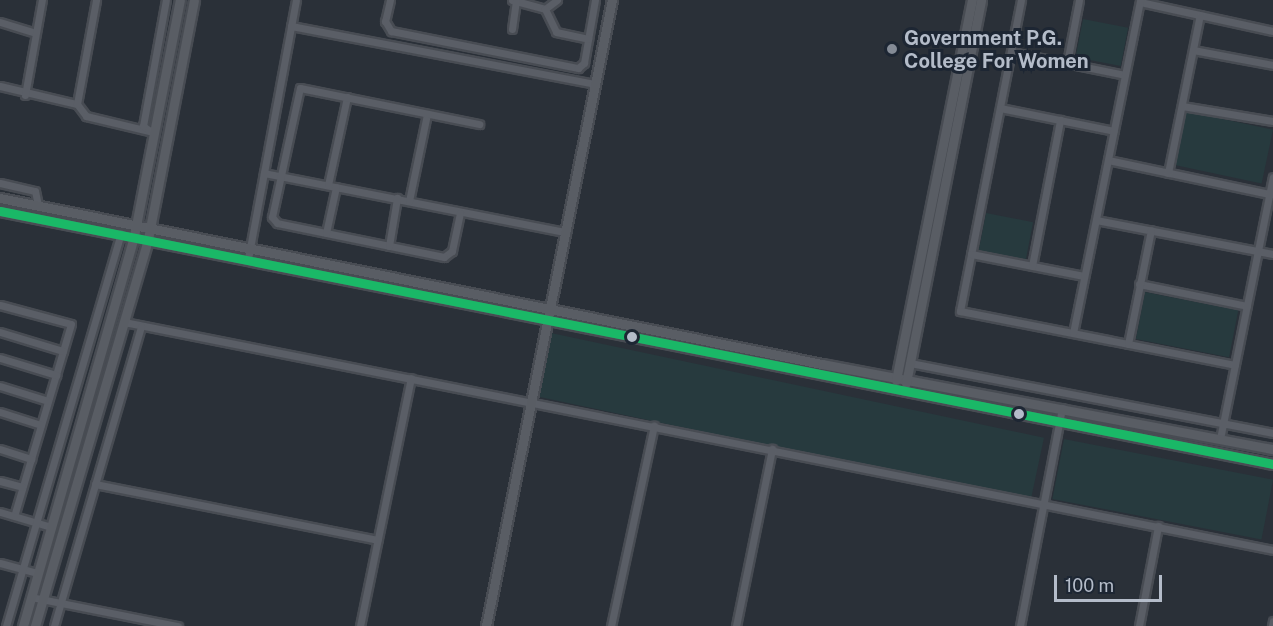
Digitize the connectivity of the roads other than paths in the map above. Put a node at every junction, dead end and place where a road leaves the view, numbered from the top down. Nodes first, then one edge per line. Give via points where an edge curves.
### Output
1 (42, 0) edge
2 (96, 0) edge
3 (166, 0) edge
4 (180, 0) edge
5 (194, 0) edge
6 (296, 0) edge
7 (390, 0) edge
8 (557, 0) edge
9 (595, 0) edge
10 (612, 0) edge
11 (972, 0) edge
12 (981, 0) edge
13 (1021, 0) edge
14 (1079, 0) edge
15 (514, 1) edge
16 (1140, 1) edge
17 (545, 9) junction
18 (1200, 15) junction
19 (0, 22) edge
20 (291, 26) junction
21 (512, 29) dead end
22 (1273, 31) edge
23 (35, 33) junction
24 (588, 39) junction
25 (1193, 50) junction
26 (1011, 52) junction
27 (1067, 63) junction
28 (1273, 65) edge
29 (1125, 75) junction
30 (595, 84) junction
31 (0, 86) edge
32 (25, 95) junction
33 (347, 97) junction
34 (77, 104) junction
35 (1182, 106) junction
36 (1000, 108) junction
37 (427, 114) junction
38 (1060, 120) junction
39 (1273, 121) edge
40 (479, 124) dead end
41 (1114, 131) junction
42 (151, 133) junction
43 (1108, 160) junction
44 (1168, 172) junction
45 (264, 173) junction
46 (280, 176) junction
47 (1273, 177) edge
48 (0, 183) edge
49 (332, 186) junction
50 (1270, 194) junction
51 (0, 198) edge
52 (397, 198) junction
53 (409, 201) junction
54 (38, 205) junction
55 (0, 211) edge
56 (460, 213) junction
57 (1096, 220) junction
58 (1150, 230) junction
59 (135, 232) junction
60 (566, 232) junction
61 (326, 233) junction
62 (121, 234) junction
63 (149, 235) junction
64 (389, 246) junction
65 (1259, 251) junction
66 (249, 254) junction
67 (971, 254) junction
68 (1273, 254) edge
69 (1032, 266) junction
70 (1084, 276) junction
71 (1139, 284) junction
72 (0, 304) edge
73 (1247, 306) junction
74 (550, 315) junction
75 (124, 322) junction
76 (141, 326) junction
77 (0, 332) edge
78 (1073, 333) junction
79 (1128, 344) junction
80 (63, 351) junction
81 (0, 358) edge
82 (910, 363) junction
83 (1235, 366) junction
84 (56, 375) junction
85 (896, 377) junction
86 (411, 378) junction
87 (907, 379) junction
88 (0, 386) edge
89 (900, 390) junction
90 (48, 401) junction
91 (532, 402) junction
92 (1062, 408) junction
93 (0, 412) edge
94 (1060, 422) junction
95 (1223, 423) junction
96 (41, 425) junction
97 (654, 426) junction
98 (1273, 433) edge
99 (1220, 439) junction
100 (1273, 448) edge
101 (0, 449) edge
102 (772, 449) junction
103 (31, 459) junction
104 (1273, 464) edge
105 (0, 481) edge
106 (95, 484) junction
107 (22, 487) junction
108 (1044, 503) junction
109 (0, 512) edge
110 (14, 516) junction
111 (36, 522) junction
112 (1158, 526) junction
113 (51, 527) junction
114 (378, 540) junction
115 (1273, 550) edge
116 (0, 563) edge
117 (22, 569) junction
118 (38, 573) junction
119 (31, 597) junction
120 (43, 599) junction
121 (61, 603) junction
122 (1273, 621) edge
123 (149, 623) edge
124 (6, 626) edge
125 (23, 626) edge
126 (35, 626) edge
127 (54, 626) edge
128 (177, 626) edge
129 (360, 626) edge
130 (486, 626) edge
131 (611, 626) edge
132 (736, 626) edge
133 (1020, 626) edge
134 (1139, 626) edge
135 (1272, 626) edge

1 - 23 street
2 - 34 street
3 - 42 street via 143,126
4 - 42 street
5 - 63 street
6 - 20 street
7 - 24 street via 385,21 391,31 578,68 584,63
8 - 17 street
9 - 24 street
10 - 30 street
11 - 85 street
12 - 82 street
13 - 26 street
14 - 27 street
15 - 17 street
15 - 21 street
16 - 18 street
16 - 29 street
17 - 24 street via 556,32
18 - 22 street
18 - 25 street
19 - 23 street
20 - 30 street
20 - 45 street
23 - 32 street
25 - 28 street
25 - 35 street
26 - 27 street
26 - 36 street
27 - 29 street
29 - 41 street
30 - 60 street
31 - 32 street
32 - 34 street
33 - 37 street
33 - 46 street via 300,88 296,92
33 - 49 street
34 - 42 street via 86,116
35 - 39 street
35 - 44 street
36 - 38 street
36 - 67 street
37 - 40 street
37 - 53 street
38 - 41 street
38 - 69 street
41 - 43 street
42 - 59 street
43 - 44 street
43 - 57 street
44 - 50 street
45 - 46 street
45 - 66 street
46 - 49 street
46 - 61 street via 273,221
47 - 50 street
48 - 54 street via 35,191
49 - 52 street
49 - 61 street
50 - 65 street
51 - 54 street
52 - 53 street
52 - 64 street
53 - 56 street
54 - 59 street
55 - 62 street
56 - 60 street
56 - 64 street via 448,255
57 - 58 street
57 - 70 street
58 - 65 street
58 - 71 street
59 - 62 street
59 - 63 street
59 - 113 street
60 - 74 street
61 - 64 street
62 - 111 street
63 - 66 street
63 - 75 street
65 - 68 street
65 - 73 street
66 - 74 street
67 - 69 street
67 - 78 street via 960,312
69 - 70 street
70 - 78 street
71 - 73 street
71 - 79 street
72 - 80 street via 71,324
73 - 83 street
74 - 85 street
74 - 89 street
74 - 91 street
75 - 76 street
75 - 120 street
76 - 86 street
76 - 106 street
77 - 80 street
78 - 79 street
79 - 83 street
80 - 84 street
81 - 84 street
82 - 87 street
82 - 95 street
83 - 95 street
84 - 90 street
85 - 87 street
85 - 89 street
86 - 91 street
86 - 114 street
87 - 89 street
87 - 92 street
88 - 90 street
89 - 94 street
90 - 96 street
91 - 97 street
91 - 130 street
92 - 94 street
92 - 99 street
93 - 96 street
94 - 104 street
94 - 108 street
95 - 98 street
95 - 99 street
96 - 103 street
97 - 102 street
97 - 131 street
99 - 100 street
101 - 103 street
102 - 108 street
102 - 132 street
103 - 107 street
105 - 107 street
106 - 114 street
106 - 121 street
107 - 110 street
108 - 112 street
108 - 133 street
109 - 110 street
110 - 111 street
111 - 113 street
111 - 117 street
112 - 115 street
112 - 134 street
113 - 118 street
114 - 129 street
116 - 117 street
117 - 118 street
117 - 124 street
118 - 119 street
119 - 120 street
119 - 125 street
120 - 121 street
120 - 126 street
121 - 123 street
121 - 127 street
122 - 135 street
123 - 128 street

